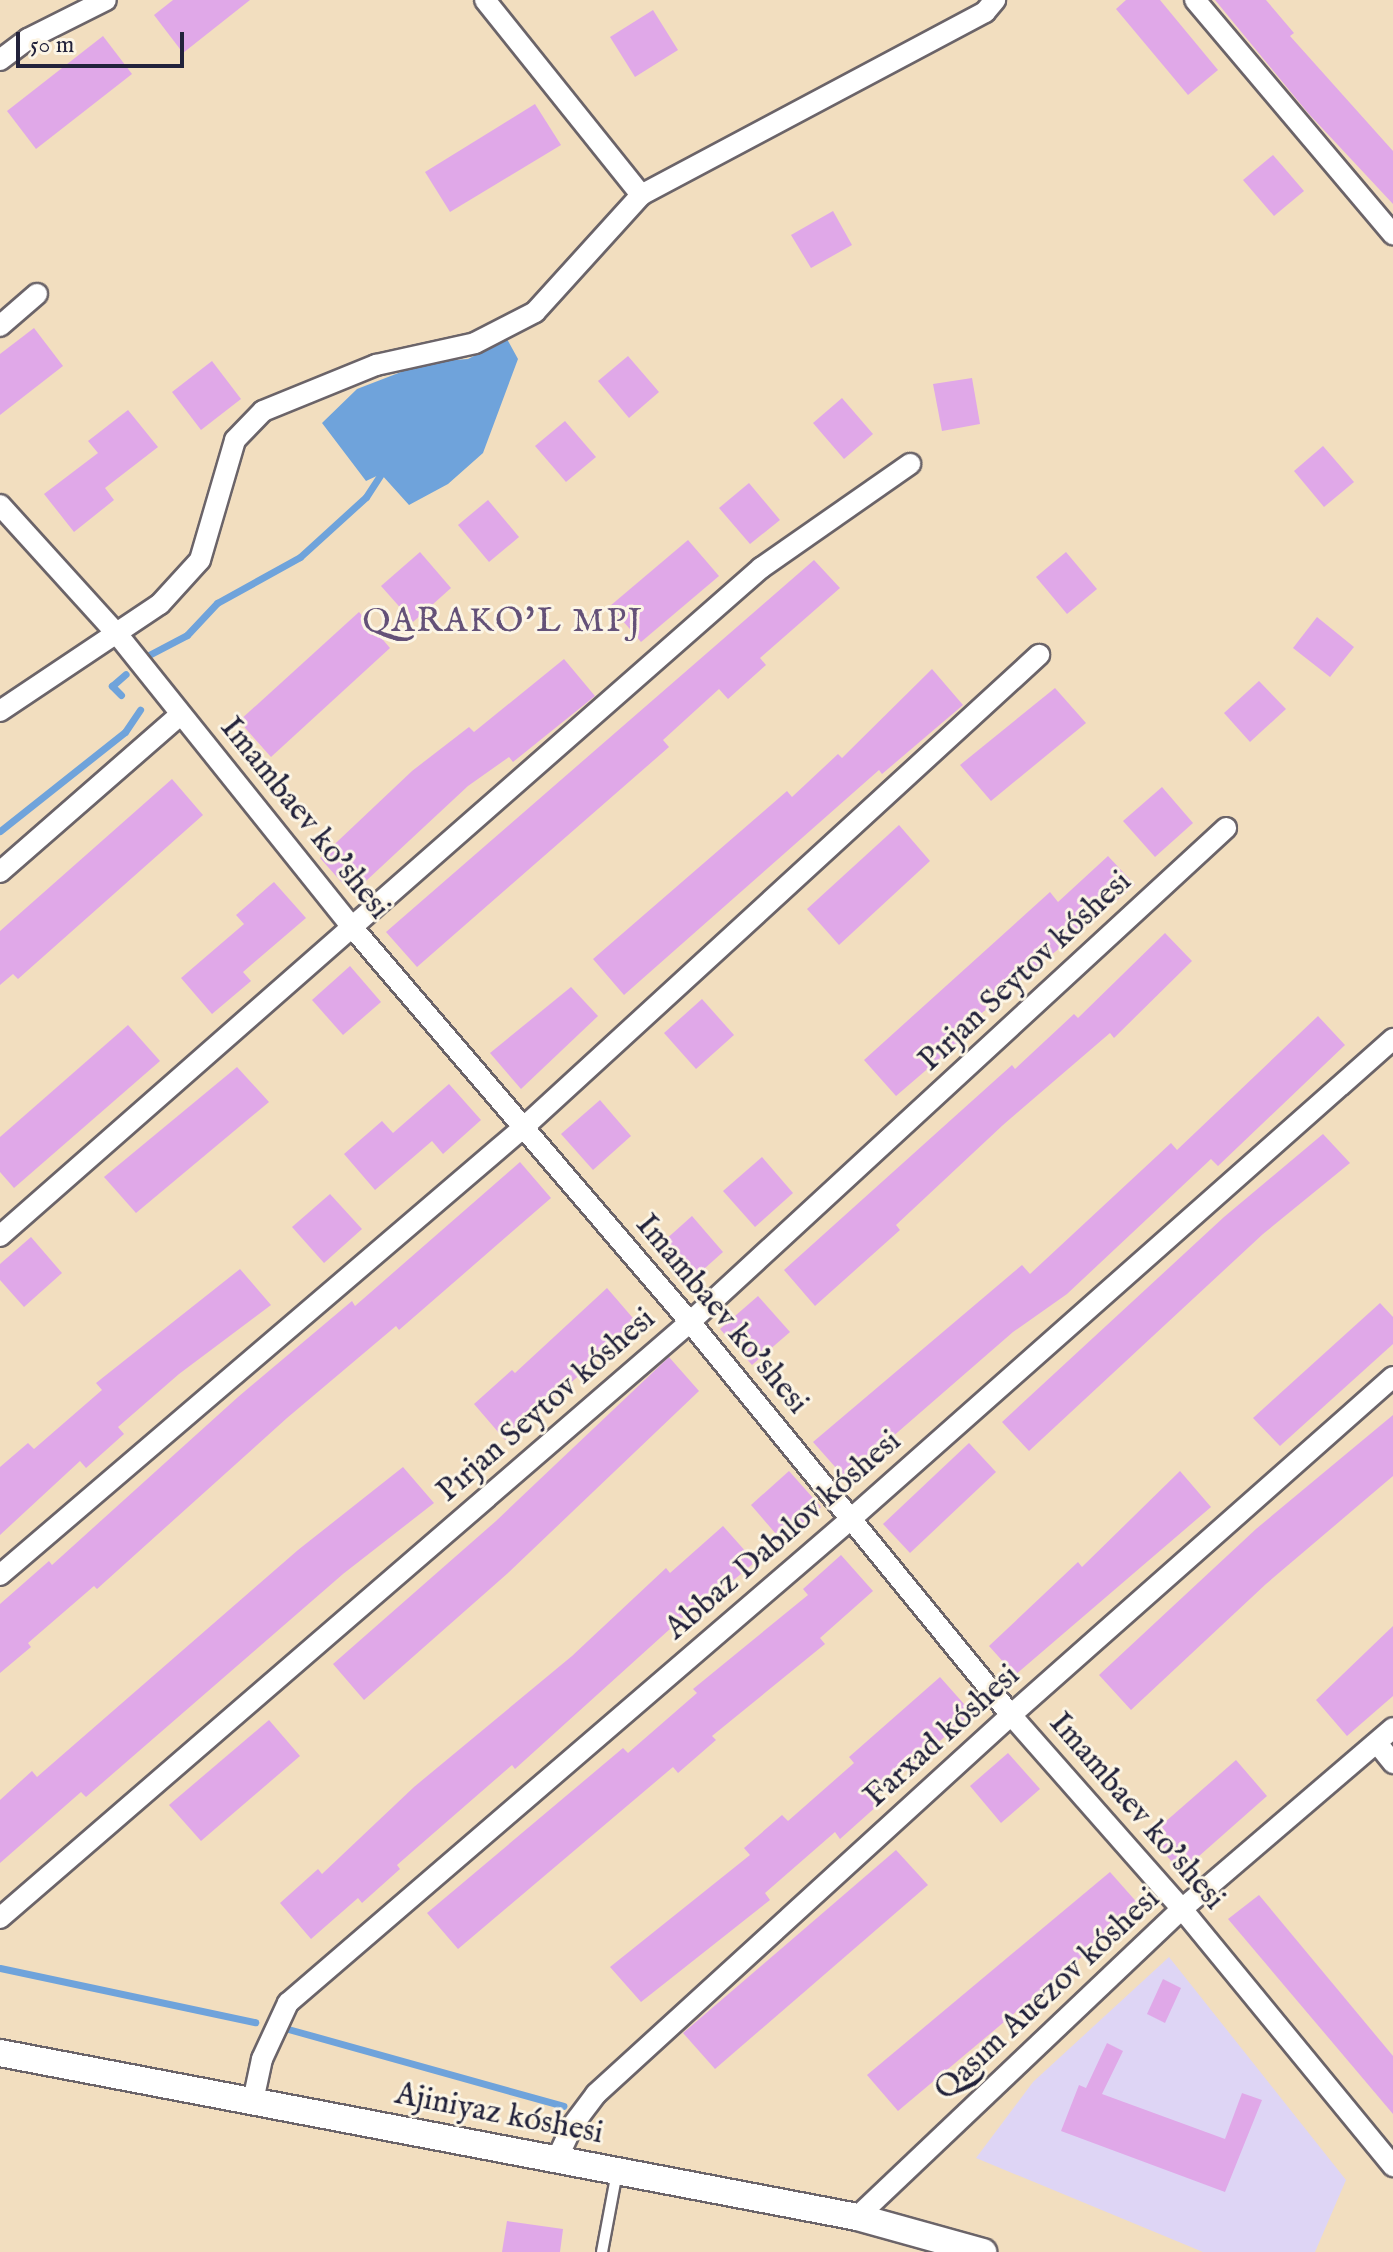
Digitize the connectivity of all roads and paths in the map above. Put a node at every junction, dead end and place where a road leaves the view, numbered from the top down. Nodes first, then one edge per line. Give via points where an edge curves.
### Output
1 (106, 0) edge
2 (485, 0) edge
3 (995, 0) edge
4 (1195, 0) edge
5 (0, 60) edge
6 (641, 195) junction
7 (1393, 234) edge
8 (37, 294) dead end
9 (0, 326) edge
10 (910, 464) dead end
11 (0, 505) edge
12 (118, 635) junction
13 (1039, 655) dead end
14 (0, 711) edge
15 (180, 715) junction
16 (1226, 828) dead end
17 (0, 872) edge
18 (352, 927) junction
19 (1393, 1039) edge
20 (524, 1127) junction
21 (0, 1236) edge
22 (690, 1322) junction
23 (1393, 1377) edge
24 (852, 1518) junction
25 (0, 1575) edge
26 (1011, 1715) junction
27 (1393, 1728) edge
28 (1377, 1743) junction
29 (1393, 1763) edge
30 (1182, 1909) junction
31 (0, 1918) edge
32 (0, 2053) edge
33 (253, 2101) junction
34 (556, 2161) junction
35 (1393, 2166) edge
36 (617, 2172) junction
37 (857, 2217) junction
38 (602, 2252) edge
39 (983, 2252) edge

1 - 5 street via 28,39
2 - 6 street
3 - 6 street via 985,12
4 - 7 street
6 - 12 street via 535,312 475,343 376,365 263,411 235,440 200,560 160,604
8 - 9 street
10 - 18 street via 761,568
11 - 12 street, Imambaev ko'shesi
12 - 14 street
12 - 15 street, Imambaev ko'shesi
13 - 20 street
15 - 17 street
15 - 18 street, Imambaev ko'shesi
16 - 22 street, Pırjan Seytov kóshesi
18 - 20 street, Imambaev ko'shesi
18 - 21 street
19 - 24 street, Abbaz Dabılov kóshesi
20 - 22 street, Imambaev ko'shesi
20 - 25 street
22 - 24 street, Imambaev ko'shesi
22 - 31 street, Pırjan Seytov kóshesi
23 - 26 street, Farxad kóshesi
24 - 26 street, Imambaev ko'shesi
24 - 33 street, Abbaz Dabılov kóshesi via 288,2003 262,2059
26 - 30 street, Imambaev ko'shesi
26 - 34 street, Farxad kóshesi via 596,2094 572,2126
27 - 28 street, Qasım Auezov kóshesi
28 - 29 street
28 - 30 street, Qasım Auezov kóshesi
30 - 35 street, Imambaev ko'shesi
30 - 37 street, Qasım Auezov kóshesi
32 - 33 street, Ajiniyaz kóshesi
33 - 34 street, Ajiniyaz kóshesi
34 - 36 street, Ajiniyaz kóshesi
36 - 37 street, Ajiniyaz kóshesi
36 - 38 lane
37 - 39 street, Ajiniyaz kóshesi

